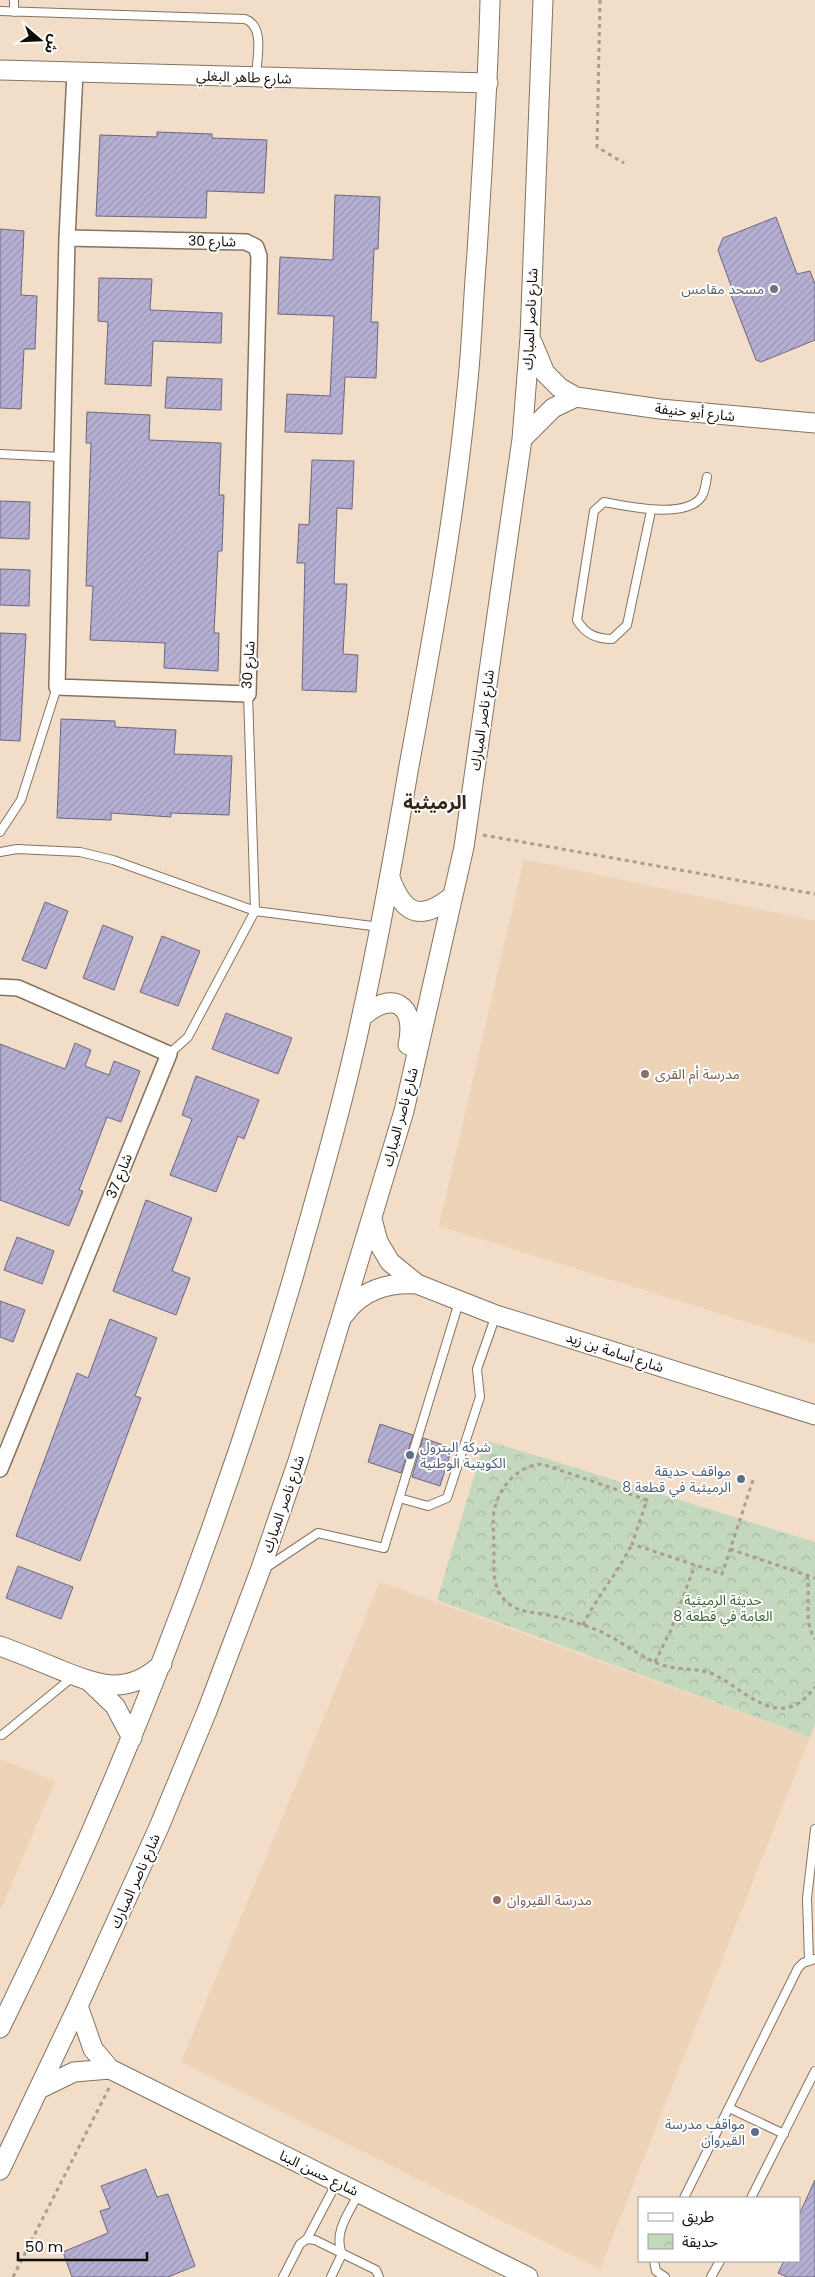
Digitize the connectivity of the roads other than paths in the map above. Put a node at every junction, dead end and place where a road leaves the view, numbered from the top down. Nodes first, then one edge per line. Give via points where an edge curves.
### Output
1 (14, 0) edge
2 (490, 0) edge
3 (543, 0) edge
4 (0, 11) edge
5 (14, 12) junction
6 (0, 70) edge
7 (74, 72) junction
8 (256, 77) junction
9 (488, 84) junction
10 (67, 238) junction
11 (530, 337) junction
12 (576, 397) junction
13 (815, 423) edge
14 (522, 439) junction
15 (0, 454) edge
16 (62, 457) junction
17 (707, 477) dead end
18 (651, 511) junction
19 (57, 687) junction
20 (248, 694) junction
21 (0, 832) edge
22 (0, 852) edge
23 (390, 878) junction
24 (450, 898) junction
25 (255, 911) junction
26 (380, 927) junction
27 (0, 987) edge
28 (362, 1017) junction
29 (169, 1054) junction
30 (404, 1112) junction
31 (372, 1219) junction
32 (417, 1284) junction
33 (459, 1302) junction
34 (496, 1315) junction
35 (340, 1321) junction
36 (815, 1415) edge
37 (0, 1468) edge
38 (399, 1498) junction
39 (260, 1571) junction
40 (0, 1646) edge
41 (163, 1663) junction
42 (82, 1679) junction
43 (2, 1735) dead end
44 (132, 1738) junction
45 (815, 1829) edge
46 (812, 1959) edge
47 (78, 2006) junction
48 (0, 2028) edge
49 (113, 2071) junction
50 (815, 2071) edge
51 (39, 2089) junction
52 (729, 2108) junction
53 (784, 2134) junction
54 (0, 2170) edge
55 (337, 2182) junction
56 (359, 2193) junction
57 (684, 2197) edge
58 (752, 2197) edge
59 (307, 2239) junction
60 (342, 2254) junction
61 (654, 2262) edge
62 (719, 2262) edge
63 (283, 2277) edge
64 (331, 2277) edge
65 (379, 2277) edge
66 (528, 2277) edge
67 (665, 2277) edge
68 (711, 2277) edge

1 - 5 lane
2 - 9 street
3 - 11 street, شارع ناصر المبارك
4 - 5 lane
5 - 8 lane via 245,19 257,29
6 - 7 street, شارع طاهر البغلي
7 - 8 street, شارع طاهر البغلي
7 - 10 street
8 - 9 street, شارع طاهر البغلي
9 - 23 street via 467,391 442,585
10 - 16 street
10 - 20 street, شارع 30 via 246,242 256,247 259,256
11 - 12 street, شارع أبو حنيفة via 545,374
11 - 14 street, شارع ناصر المبارك
12 - 13 street, شارع أبو حنيفة via 660,409
12 - 14 street via 553,408
14 - 24 street, شارع ناصر المبارك via 466,832
15 - 16 lane
16 - 19 street
17 - 18 lane via 702,497 689,505
18 - 18 lane via 604,502 594,511 577,620 582,629 601,639 612,639 627,625
19 - 20 street, شارع 30
19 - 21 lane via 21,800
20 - 25 lane
22 - 25 lane via 53,849 97,855
23 - 24 street via 397,896 413,911 430,912
23 - 26 street
24 - 30 street, شارع ناصر المبارك
25 - 26 lane
25 - 29 lane via 188,1037
26 - 28 street
27 - 29 street via 18,988
28 - 30 street via 374,1007 388,1003 403,1008 410,1015 412,1028 398,1094
28 - 41 street via 317,1196 272,1347 221,1503
29 - 37 street, شارع 37
30 - 31 street, شارع ناصر المبارك
31 - 32 street, شارع أسامة بن زيد via 386,1257 398,1271
31 - 35 street, شارع ناصر المبارك
32 - 33 street, شارع أسامة بن زيد
32 - 35 street, شارع أسامة بن زيد via 391,1284 367,1293
33 - 34 street, شارع أسامة بن زيد
33 - 38 lane
34 - 36 street, شارع أسامة بن زيد
34 - 38 lane via 477,1369 480,1397 447,1498 428,1506
35 - 39 street, شارع ناصر المبارك via 298,1461
38 - 39 lane via 384,1548 318,1533
39 - 47 street, شارع ناصر المبارك via 196,1738
40 - 42 street
41 - 42 street via 147,1676 129,1684 102,1685
41 - 44 street
42 - 43 lane
42 - 44 street via 115,1706
44 - 48 street via 84,1851
45 - 46 lane via 807,1898
46 - 52 lane via 798,1968
47 - 49 street, شارع حسن البنا via 93,2049
47 - 51 street, شارع ناصر المبارك
49 - 51 street via 74,2072
49 - 55 street, شارع حسن البنا
50 - 53 lane
51 - 54 street, شارع ناصر المبارك
52 - 53 lane
52 - 57 lane
53 - 58 lane
55 - 56 street, شارع حسن البنا
55 - 59 lane
56 - 60 lane via 340,2229
56 - 66 street, شارع حسن البنا
59 - 60 lane
59 - 63 lane via 300,2244
60 - 64 lane
60 - 65 lane via 376,2270
61 - 67 lane via 656,2271
62 - 68 lane

